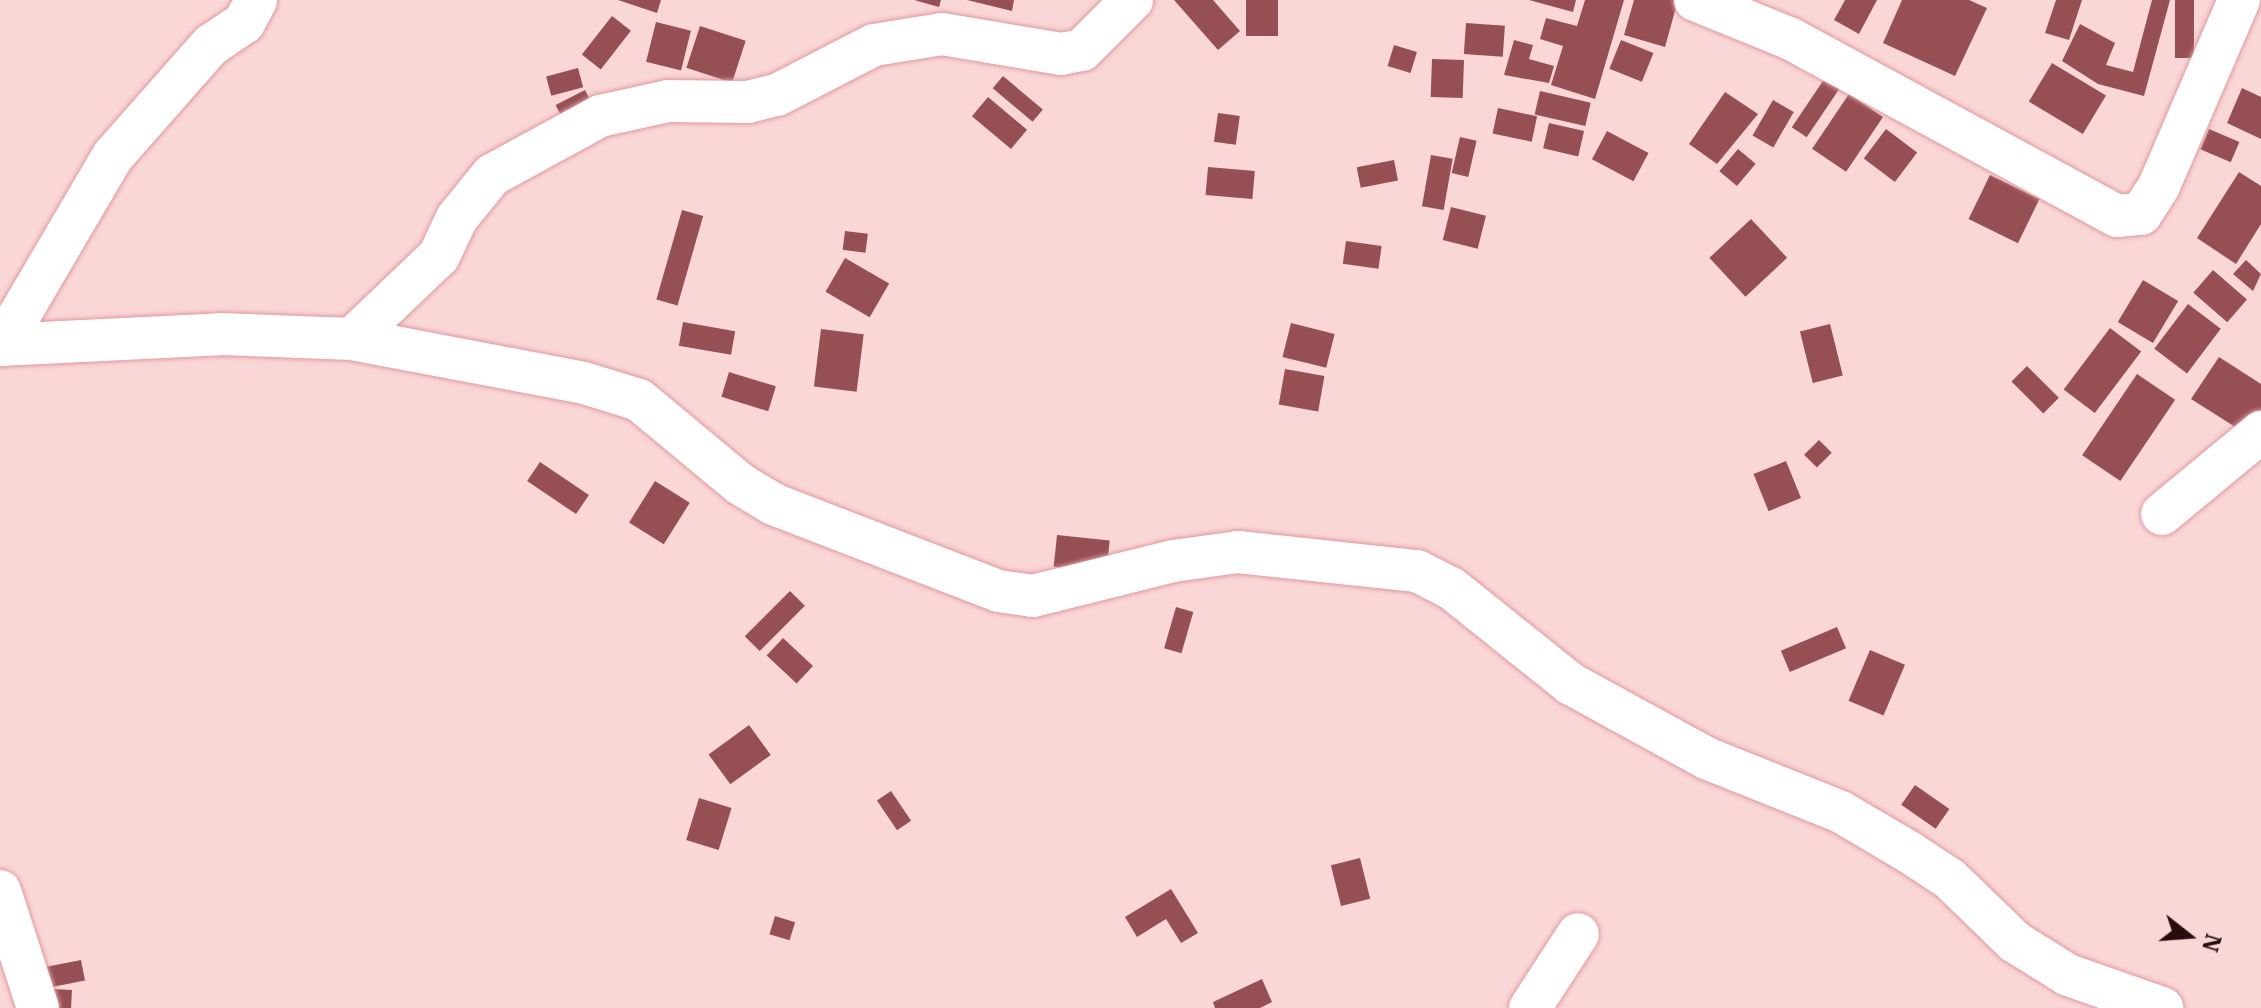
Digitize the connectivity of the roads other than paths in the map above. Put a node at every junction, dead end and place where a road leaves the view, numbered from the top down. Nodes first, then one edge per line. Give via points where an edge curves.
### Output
1 (256, 0) edge
2 (1132, 0) edge
3 (1695, 0) edge
4 (2239, 0) edge
5 (352, 339) junction
6 (1, 345) edge
7 (2261, 432) edge
8 (2162, 514) dead end
9 (0, 891) edge
10 (1578, 934) dead end
11 (38, 1008) edge
12 (1530, 1008) edge
13 (2162, 1008) edge

1 - 6 street via 244,23 211,45 113,156
2 - 5 street via 1082,50 1061,54 942,34 874,45 777,95 748,102 668,101 600,116 492,175 457,218 439,256
3 - 4 street via 1791,39 2117,216 2141,214 2159,186
5 - 6 street via 221,334
5 - 13 street via 584,383 639,400 740,484 773,504 998,591 1033,596 1173,561 1238,552 1417,571 1451,588 1571,684 1706,758 1841,812 1950,879 2015,942 2068,975
7 - 8 street
9 - 11 street
10 - 12 street

